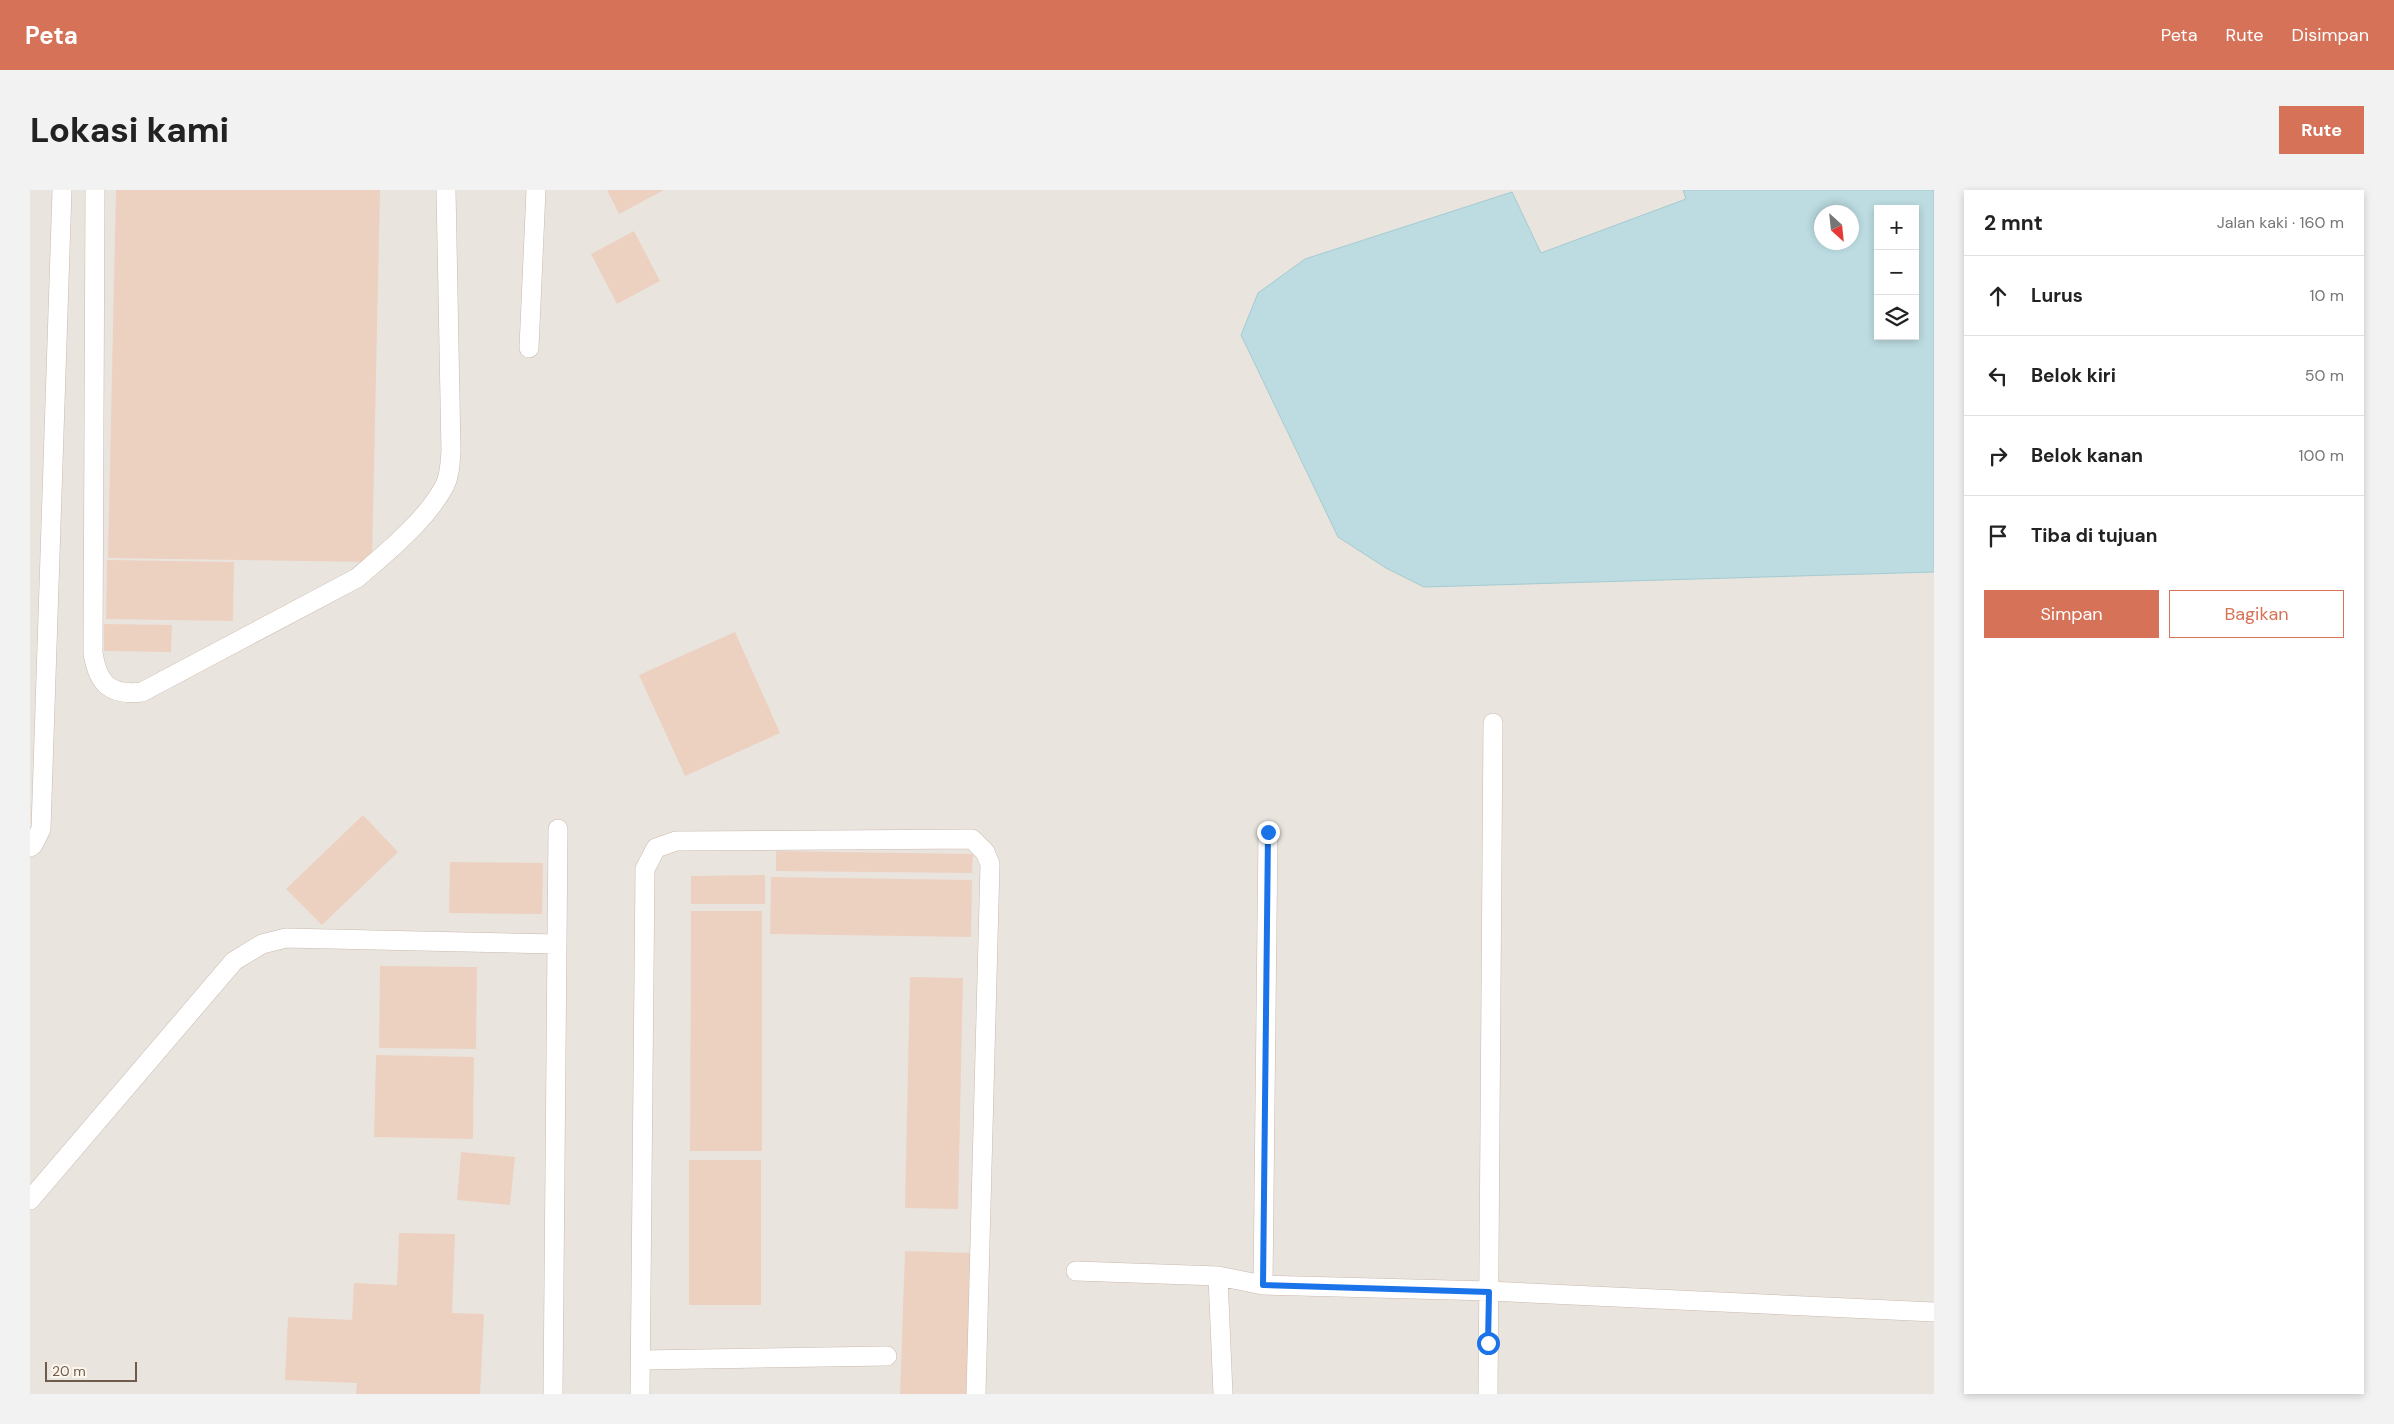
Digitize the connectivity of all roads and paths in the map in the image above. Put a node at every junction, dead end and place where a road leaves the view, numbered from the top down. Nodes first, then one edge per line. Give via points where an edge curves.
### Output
1 (62, 190) edge
2 (95, 190) edge
3 (446, 190) edge
4 (536, 190) edge
5 (529, 348) dead end
6 (1493, 723) dead end
7 (558, 829) dead end
8 (1268, 832) dead end
9 (30, 847) edge
10 (557, 944) junction
11 (30, 1200) edge
12 (1076, 1271) dead end
13 (1218, 1276) junction
14 (1263, 1285) junction
15 (1489, 1292) junction
16 (1934, 1312) edge
17 (887, 1356) dead end
18 (642, 1360) junction
19 (553, 1394) edge
20 (640, 1394) edge
21 (976, 1394) edge
22 (1222, 1394) edge
23 (1488, 1394) edge

1 - 9 lane via 41,829
2 - 3 lane via 93,653 104,684 116,692 128,694 142,692 357,578 423,514 445,485 451,451
4 - 5 lane
6 - 15 lane
7 - 10 lane
8 - 14 lane
10 - 11 lane via 286,938 262,944 234,961
10 - 19 lane
12 - 13 lane
13 - 14 lane
13 - 22 lane
14 - 15 lane
15 - 16 lane
15 - 23 lane
17 - 18 lane
18 - 20 lane
18 - 21 lane via 645,869 656,848 676,841 972,839 985,852 990,864

